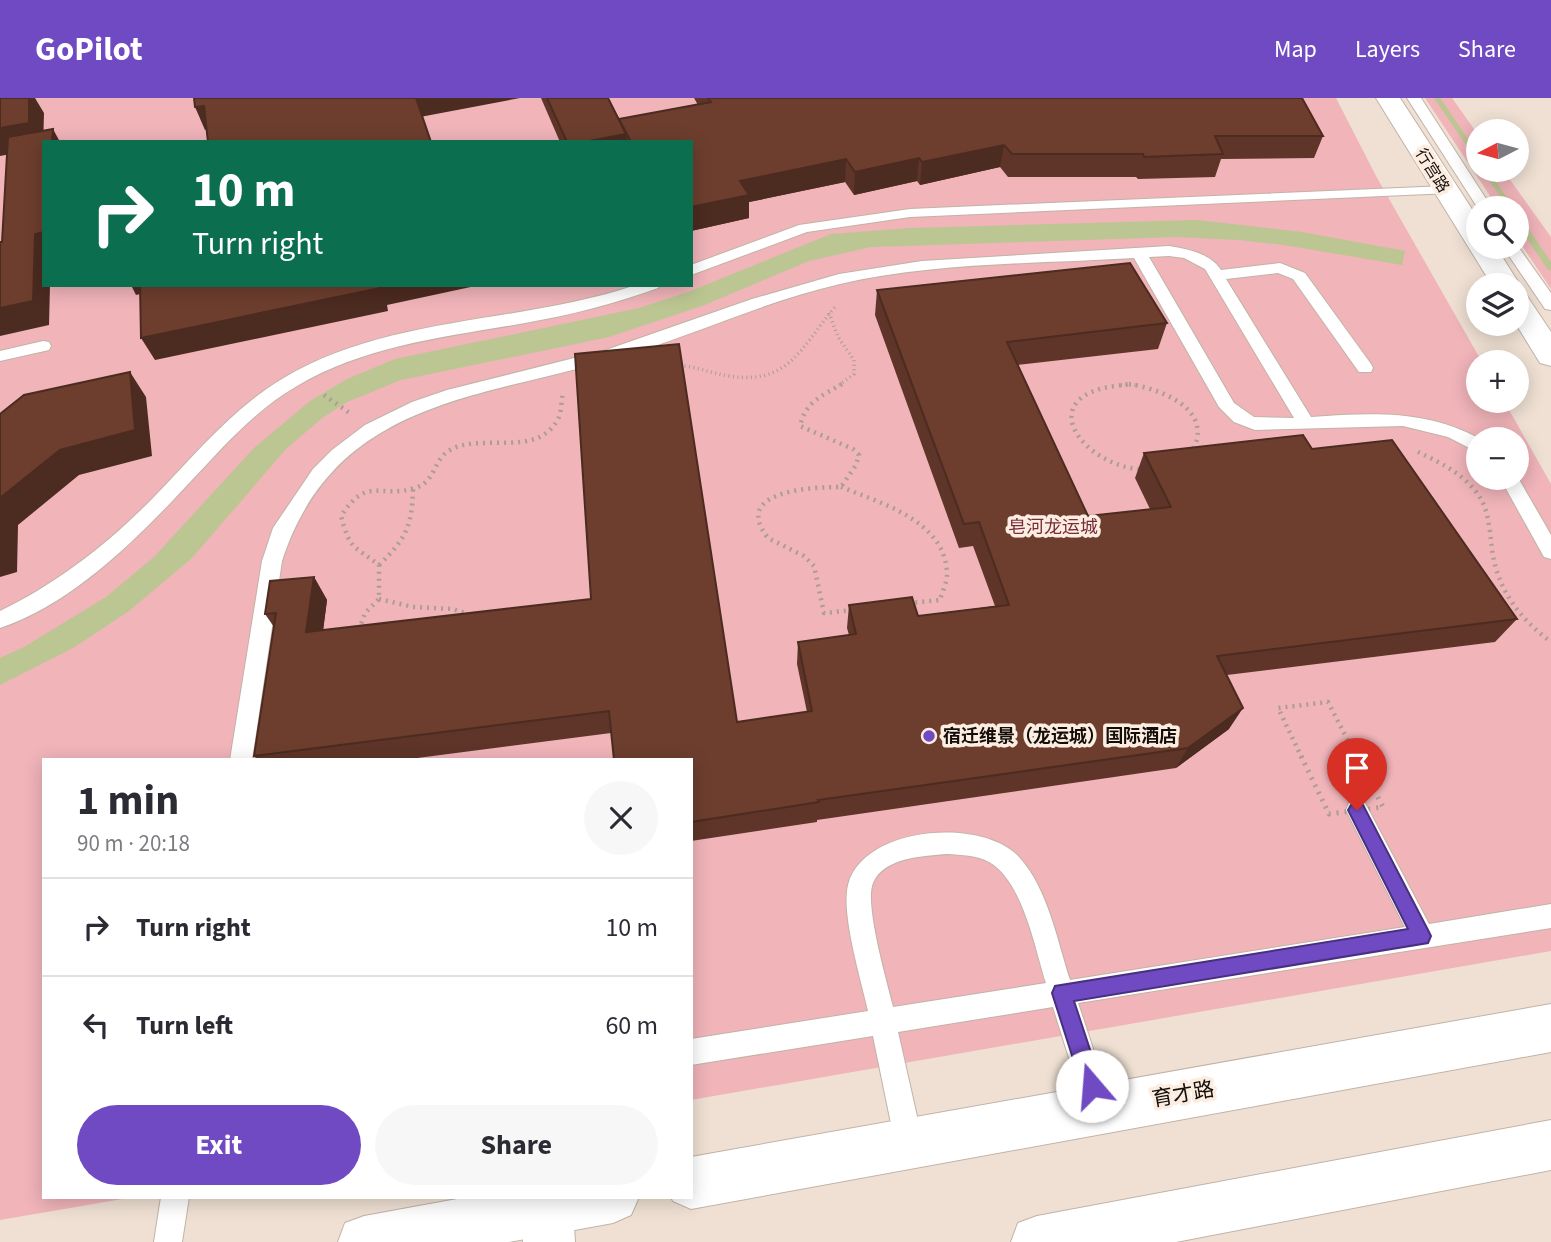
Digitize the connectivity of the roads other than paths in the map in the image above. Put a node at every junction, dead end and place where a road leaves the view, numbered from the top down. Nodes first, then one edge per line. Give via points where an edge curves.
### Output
1 (1388, 98) edge
2 (1414, 98) edge
3 (1446, 190) junction
4 (1477, 196) edge
5 (1466, 222) edge
6 (1139, 253) junction
7 (1519, 259) edge
8 (693, 269) edge
9 (1216, 275) junction
10 (647, 287) edge
11 (1551, 305) edge
12 (1529, 321) edge
13 (43, 346) dead end
14 (0, 356) edge
15 (1551, 356) edge
16 (1364, 368) dead end
17 (1306, 423) junction
18 (1466, 440) edge
19 (1516, 490) edge
20 (1551, 552) edge
21 (0, 620) edge
22 (241, 758) edge
23 (1357, 810) road end
24 (1551, 916) edge
25 (1422, 936) junction
26 (1062, 993) junction
27 (883, 1021) junction
28 (1551, 1028) edge
29 (693, 1052) edge
30 (1099, 1109) junction
31 (909, 1143) junction
32 (1551, 1146) edge
33 (693, 1183) edge
34 (175, 1199) edge
35 (609, 1199) edge
36 (548, 1226) edge
37 (169, 1242) edge
38 (364, 1242) edge
39 (1037, 1242) edge

1 - 3 street, 行宫路
2 - 4 lane
3 - 5 street, 行宫路
3 - 8 lane via 848,220 804,228
6 - 9 lane via 1188,254 1204,260
6 - 17 lane via 1233,412 1253,424
6 - 22 lane via 922,266 839,279 599,358 453,394 371,429 319,474 283,528 272,561
7 - 11 lane
9 - 16 lane via 1291,270
9 - 17 lane
10 - 21 lane via 575,307 360,351 308,372 240,417 135,528 74,578
12 - 15 street
13 - 14 lane
17 - 18 lane via 1411,420
19 - 20 lane
23 - 25 lane
24 - 25 lane
25 - 26 lane
26 - 27 lane
26 - 27 lane via 1017,871 998,853 975,845 933,845 878,859 858,888
26 - 30 lane
27 - 29 lane
27 - 31 lane
28 - 30 street, 育才路
30 - 31 street, 育才路
31 - 33 street, 育才路
32 - 39 street
34 - 37 lane
35 - 36 street
36 - 38 street

